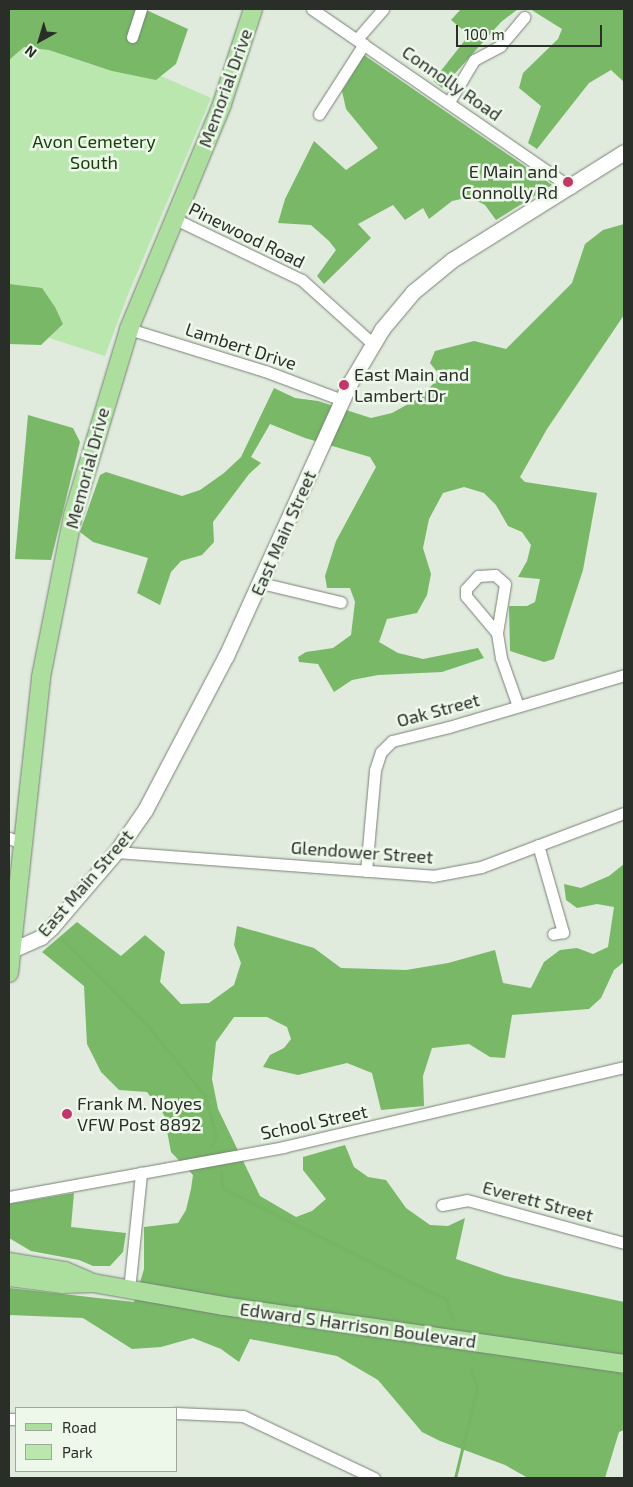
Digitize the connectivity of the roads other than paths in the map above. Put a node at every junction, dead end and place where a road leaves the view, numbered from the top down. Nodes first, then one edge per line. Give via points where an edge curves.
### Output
1 (141, 9) edge
2 (253, 9) edge
3 (312, 9) edge
4 (383, 9) edge
5 (524, 17) dead end
6 (132, 37) dead end
7 (360, 42) junction
8 (449, 102) junction
9 (319, 114) dead end
10 (624, 152) edge
11 (571, 188) junction
12 (173, 218) junction
13 (129, 328) junction
14 (372, 343) junction
15 (342, 400) junction
16 (261, 583) junction
17 (341, 602) dead end
18 (497, 633) junction
19 (624, 674) edge
20 (518, 706) junction
21 (624, 813) edge
22 (17, 841) edge
23 (538, 845) junction
24 (116, 852) junction
25 (366, 871) junction
26 (553, 934) dead end
27 (12, 950) junction
28 (9, 973) edge
29 (624, 1067) edge
30 (141, 1173) junction
31 (9, 1198) edge
32 (442, 1205) dead end
33 (624, 1243) edge
34 (9, 1250) edge
35 (9, 1262) edge
36 (65, 1271) junction
37 (12, 1278) edge
38 (93, 1283) junction
39 (129, 1290) junction
40 (624, 1364) edge
41 (178, 1413) edge
42 (374, 1478) edge

1 - 6 street
2 - 12 main road, Memorial Drive via 227,89
3 - 7 street, Connolly Road
4 - 7 street
5 - 8 street via 500,46 474,60
7 - 8 street, Connolly Road
7 - 9 street
8 - 11 street, Connolly Road
10 - 11 main road, East Main Street
11 - 14 main road, East Main Street via 466,250 439,270 413,292
12 - 13 main road, Memorial Drive
12 - 14 street, Pinewood Road via 302,280
13 - 15 street, Lambert Drive via 267,371
13 - 22 main road, Memorial Drive via 84,475 52,614
14 - 15 main road, East Main Street
15 - 16 main road, East Main Street
16 - 17 street
16 - 24 main road, East Main Street via 145,810
18 - 18 street via 505,584 495,575 478,576 466,588 466,596
18 - 20 street via 501,658
19 - 20 street, Oak Street
20 - 25 street, Oak Street via 450,727 400,737 385,746 375,770
21 - 23 street, Glendower Street
22 - 27 main road, Memorial Drive
23 - 25 street, Glendower Street via 481,867 449,874
23 - 26 street via 562,932
24 - 25 street, Glendower Street
24 - 27 main road, East Main Street via 41,937
27 - 28 main road
29 - 30 street, School Street via 397,1122
30 - 31 street, School Street
30 - 39 street
32 - 33 street, Everett Street via 467,1200
34 - 36 main road
35 - 36 main road, Edward S Harrison Boulevard
36 - 38 main road, Edward S Harrison Boulevard
37 - 38 main road, Edward S Harrison Boulevard
38 - 39 main road, Edward S Harrison Boulevard
39 - 40 main road, Edward S Harrison Boulevard
41 - 42 street via 243,1416

